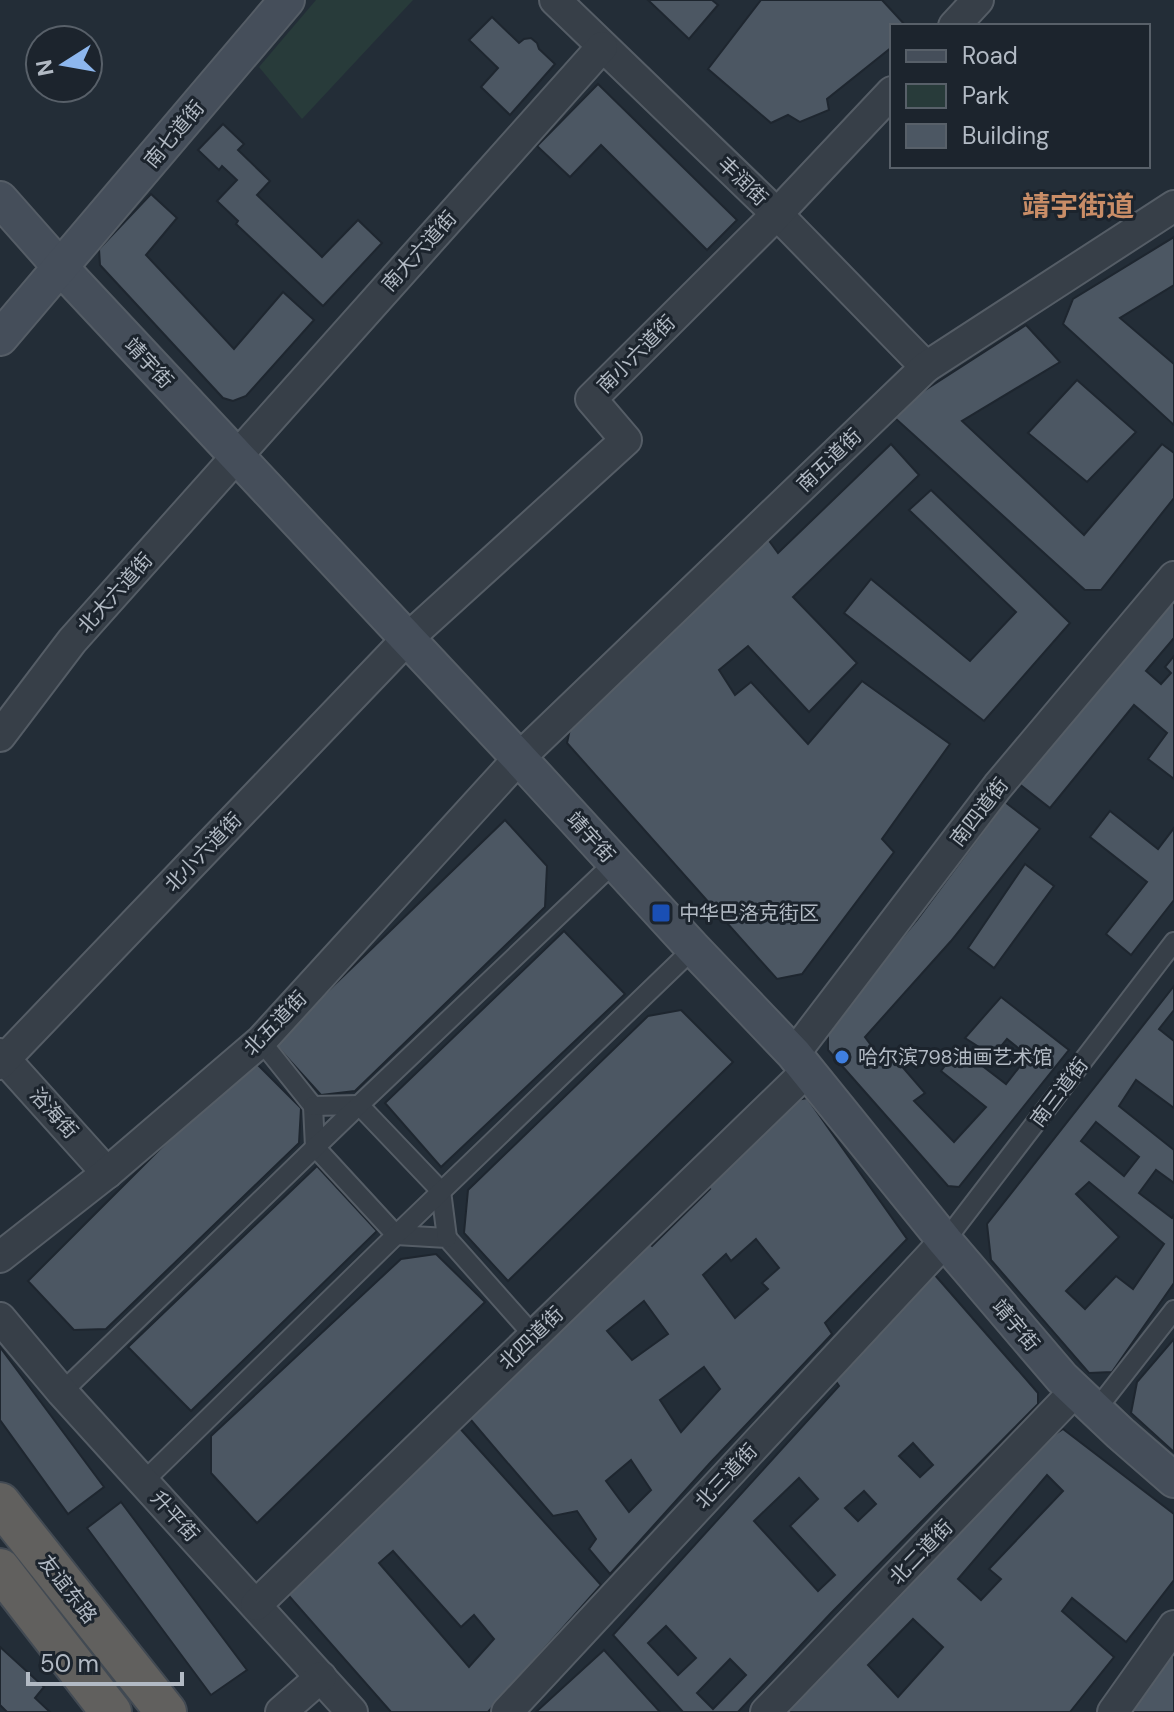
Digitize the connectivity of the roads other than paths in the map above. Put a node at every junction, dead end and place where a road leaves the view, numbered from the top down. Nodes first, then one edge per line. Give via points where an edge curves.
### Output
1 (287, 0) edge
2 (978, 0) edge
3 (570, 5) edge
4 (956, 24) edge
5 (602, 47) junction
6 (890, 94) edge
7 (0, 199) edge
8 (1174, 206) edge
9 (777, 214) junction
10 (61, 268) junction
11 (0, 338) edge
12 (926, 367) junction
13 (236, 456) junction
14 (1174, 577) edge
15 (407, 639) junction
16 (0, 736) edge
17 (519, 758) junction
18 (616, 861) junction
19 (1174, 942) edge
20 (694, 947) junction
21 (261, 1041) junction
22 (2, 1059) edge
23 (800, 1062) junction
24 (359, 1105) junction
25 (313, 1106) junction
26 (315, 1147) junction
27 (107, 1173) junction
28 (441, 1191) junction
29 (396, 1235) junction
30 (447, 1238) junction
31 (945, 1241) junction
32 (0, 1257) edge
33 (1174, 1310) edge
34 (0, 1318) edge
35 (534, 1336) junction
36 (62, 1392) junction
37 (1086, 1400) junction
38 (1174, 1480) edge
39 (143, 1482) junction
40 (0, 1503) edge
41 (0, 1569) edge
42 (256, 1605) junction
43 (1174, 1626) edge
44 (321, 1677) junction
45 (111, 1712) edge
46 (166, 1712) edge
47 (281, 1712) edge
48 (352, 1712) edge
49 (507, 1712) edge
50 (766, 1712) edge
51 (1113, 1712) edge

1 - 10 main road, 南七道街
2 - 4 street
3 - 5 street, 丰润街
5 - 9 street, 丰润街
5 - 13 street, 南大六道街
6 - 9 street, 南小六道街
7 - 10 main road, 靖宇街
8 - 12 street, 南五道街
9 - 12 street, 丰润街
9 - 15 street, 南小六道街 via 591,399 626,440
10 - 11 main road, 南七道街
10 - 13 main road, 靖宇街
12 - 17 street, 南五道街
13 - 15 main road, 靖宇街
13 - 16 street, 北大六道街 via 72,641
14 - 23 street, 南四道街 via 998,786
15 - 17 main road, 靖宇街
15 - 22 street, 北小六道街
17 - 18 main road, 靖宇街
17 - 21 street, 北五道街
18 - 20 main road, 靖宇街
18 - 24 street
19 - 31 street, 南三道街
20 - 23 main road, 靖宇街
20 - 28 street
21 - 25 street
21 - 27 street, 北五道街
22 - 27 street, 浴海街
23 - 31 main road, 靖宇街
23 - 35 street, 北四道街
24 - 25 street
24 - 26 street
24 - 28 street
25 - 26 street
26 - 29 street
26 - 36 street
27 - 32 street, 北五道街
28 - 29 street
28 - 30 street
29 - 30 street
29 - 39 street
30 - 35 street
31 - 37 main road, 靖宇街
31 - 49 street, 北三道街
33 - 37 street
34 - 36 street, 升平街
35 - 42 street, 北四道街
36 - 39 street, 升平街
37 - 38 main road, 靖宇街
37 - 50 street, 北二道街
39 - 42 street, 升平街
40 - 46 highway, 友谊东路
41 - 45 highway, 友谊东路
42 - 44 street, 升平街
43 - 51 street
44 - 47 street
44 - 48 street, 升平街

